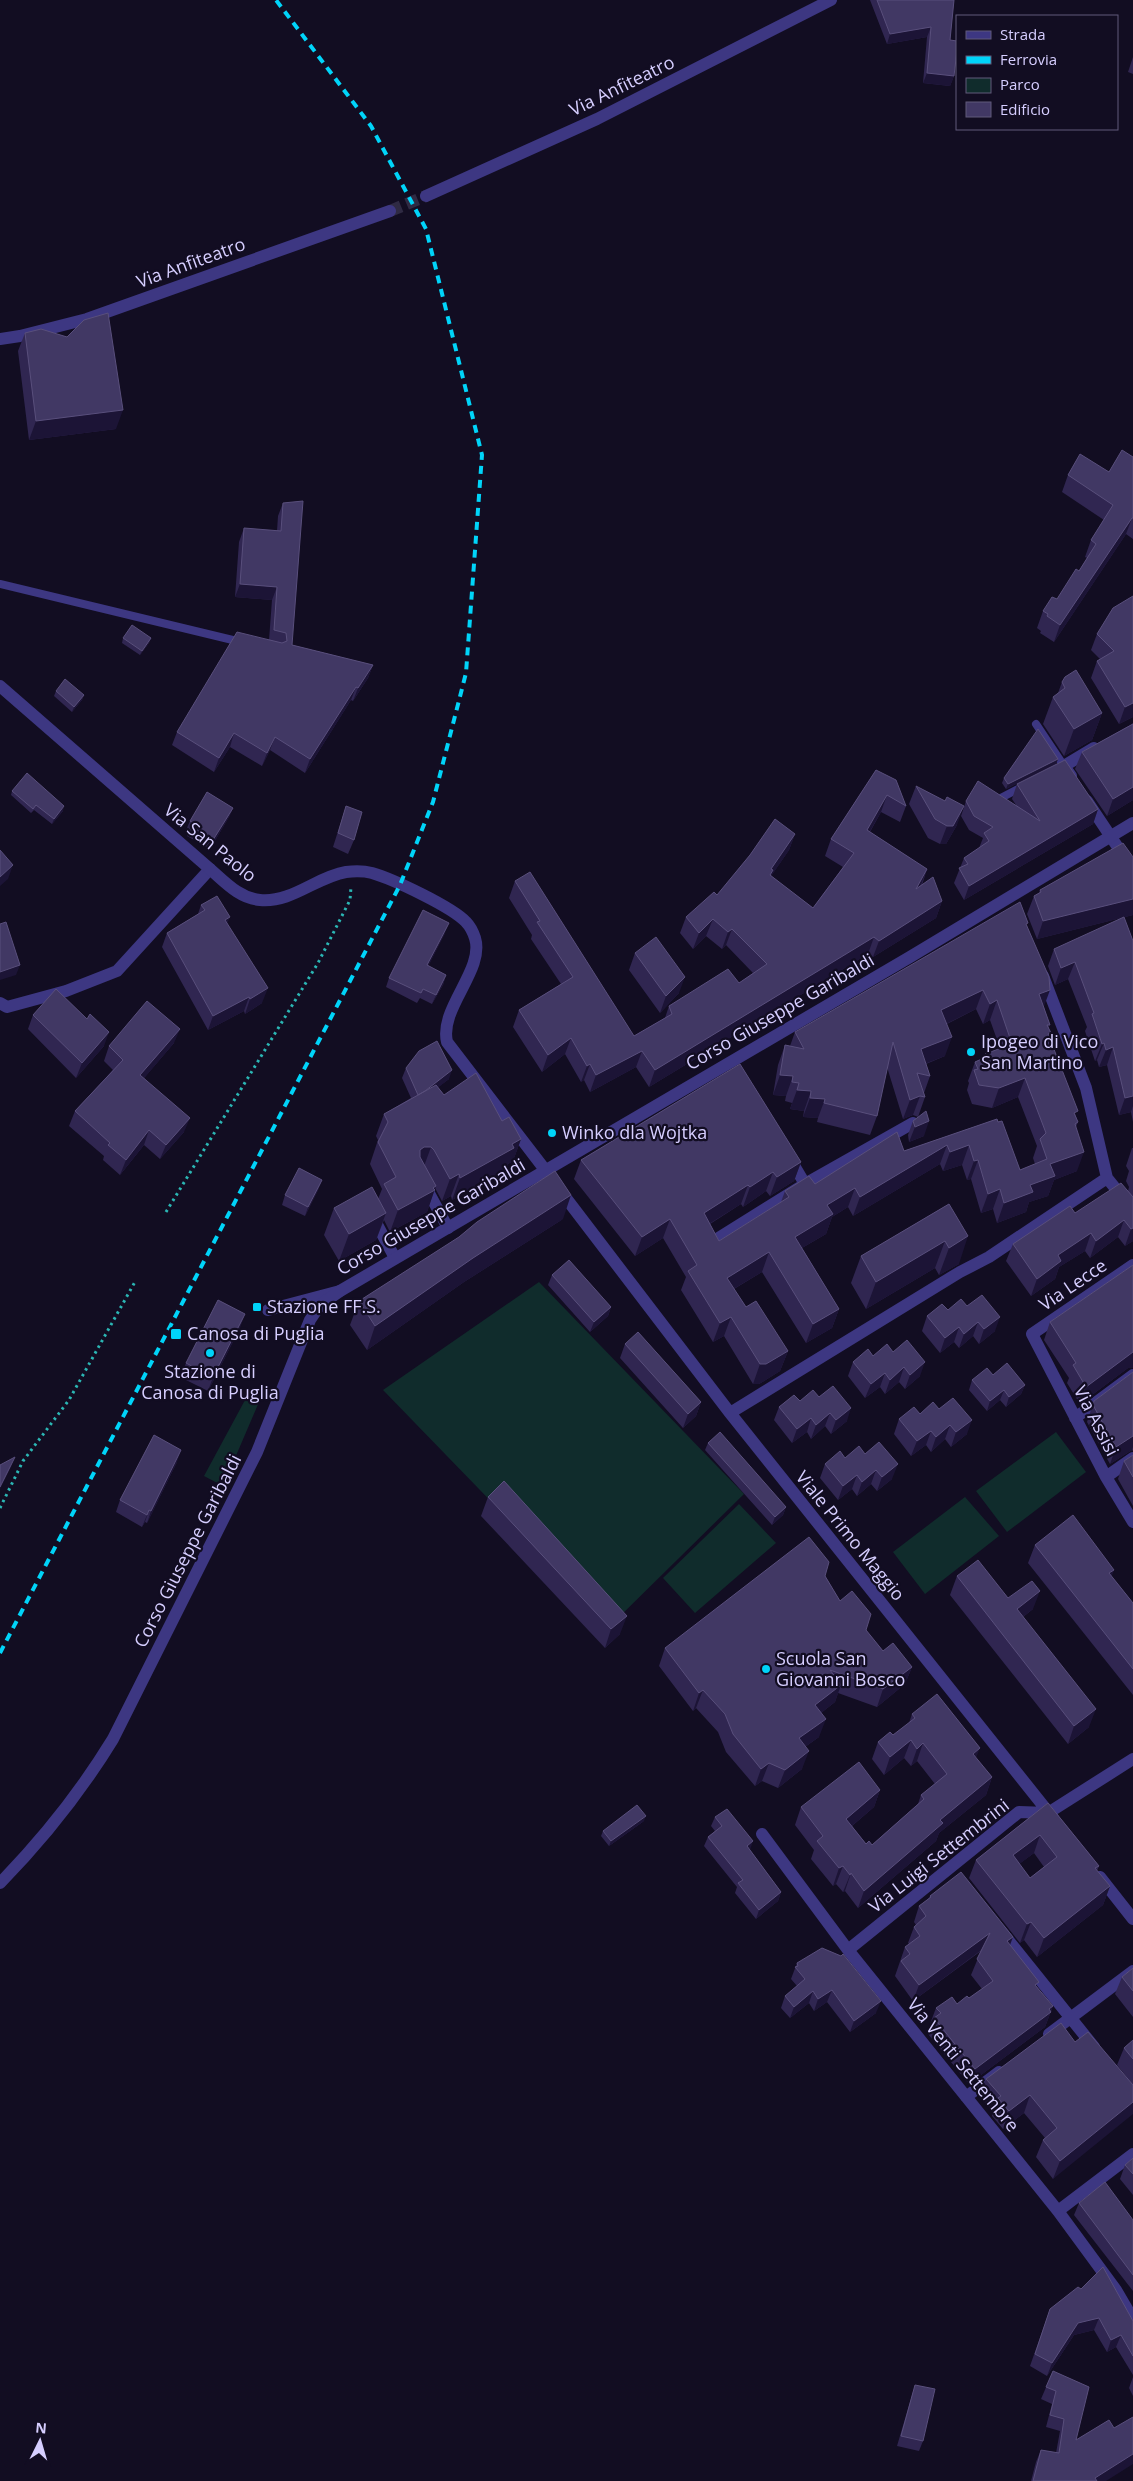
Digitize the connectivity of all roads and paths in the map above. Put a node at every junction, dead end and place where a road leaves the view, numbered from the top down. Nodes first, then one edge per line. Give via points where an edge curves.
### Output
1 (830, 0) edge
2 (426, 196) tunnel mouth
3 (390, 211) tunnel mouth
4 (0, 339) edge
5 (0, 584) edge
6 (249, 644) edge
7 (0, 686) edge
8 (1036, 724) dead end
9 (1102, 743) edge
10 (1060, 768) junction
11 (1029, 783) edge
12 (995, 801) edge
13 (1133, 822) edge
14 (1110, 836) junction
15 (210, 869) junction
16 (1133, 870) edge
17 (352, 871) junction
18 (1040, 968) edge
19 (0, 1003) edge
20 (913, 1123) edge
21 (780, 1143) edge
22 (546, 1170) junction
23 (419, 1176) edge
24 (1108, 1178) junction
25 (805, 1184) junction
26 (366, 1204) edge
27 (1133, 1210) edge
28 (166, 1212) dead end
29 (448, 1228) junction
30 (712, 1242) edge
31 (395, 1258) junction
32 (1133, 1265) edge
33 (136, 1280) dead end
34 (340, 1291) junction
35 (268, 1310) dead end
36 (1032, 1334) joint
37 (1133, 1375) edge
38 (730, 1414) junction
39 (1075, 1418) junction
40 (1133, 1458) edge
41 (1106, 1477) junction
42 (0, 1508) edge
43 (1133, 1522) edge
44 (1133, 1759) edge
45 (1048, 1813) junction
46 (1060, 1828) edge
47 (762, 1834) dead end
48 (1091, 1866) edge
49 (0, 1883) edge
50 (1133, 1919) edge
51 (992, 1920) edge
52 (848, 1950) junction
53 (1133, 1971) edge
54 (1071, 2018) junction
55 (1041, 2040) edge
56 (1099, 2054) edge
57 (1011, 2063) edge
58 (966, 2096) junction
59 (1133, 2154) edge
60 (1058, 2211) junction
61 (1133, 2319) edge

1 - 2 street, Via Anfiteatro via 597,120
3 - 4 street, Via Anfiteatro via 87,319
5 - 6 lane
7 - 15 street, Via San Paolo
8 - 10 lane
9 - 10 street
10 - 14 street
11 - 12 lane
13 - 14 street, Corso Giuseppe Garibaldi
14 - 16 street
14 - 22 street, Corso Giuseppe Garibaldi via 1013,899 910,957 732,1066
15 - 17 street, Via San Paolo via 242,895 261,900 280,898 330,876
15 - 19 street via 117,971 66,991 7,1007
17 - 22 street, Via San Paolo via 369,872 388,879 449,910 469,926 475,937 476,949 447,1024 447,1042
17 - 28 path via 350,900 318,964
18 - 24 street via 1086,1088
20 - 25 street
21 - 25 street
22 - 29 street, Corso Giuseppe Garibaldi
22 - 38 street, Viale Primo Maggio
23 - 29 street
24 - 27 street
24 - 38 street via 989,1257
25 - 30 street
26 - 31 street
29 - 31 street, Corso Giuseppe Garibaldi
31 - 34 street, Corso Giuseppe Garibaldi
32 - 36 street, Via Lecce
33 - 42 path via 69,1400 23,1461
34 - 35 street
34 - 49 street, Corso Giuseppe Garibaldi via 320,1305 310,1320 257,1452 113,1739 89,1778 42,1840
36 - 39 street, Via Assisi
37 - 39 street
38 - 45 street, Viale Primo Maggio
39 - 41 street, Via Assisi
40 - 41 street
41 - 43 street, Via Assisi
44 - 45 street
45 - 46 street, Viale Primo Maggio
45 - 52 street, Via Luigi Settembrini via 1018,1812 953,1871
47 - 52 street, Via Venti Settembre
48 - 50 street
51 - 54 street
52 - 58 street, Via Venti Settembre
53 - 54 street
54 - 55 street
54 - 56 street
57 - 58 street
58 - 60 street, Via Venti Settembre
59 - 60 street
60 - 61 street, Via Venti Settembre via 1116,2290

